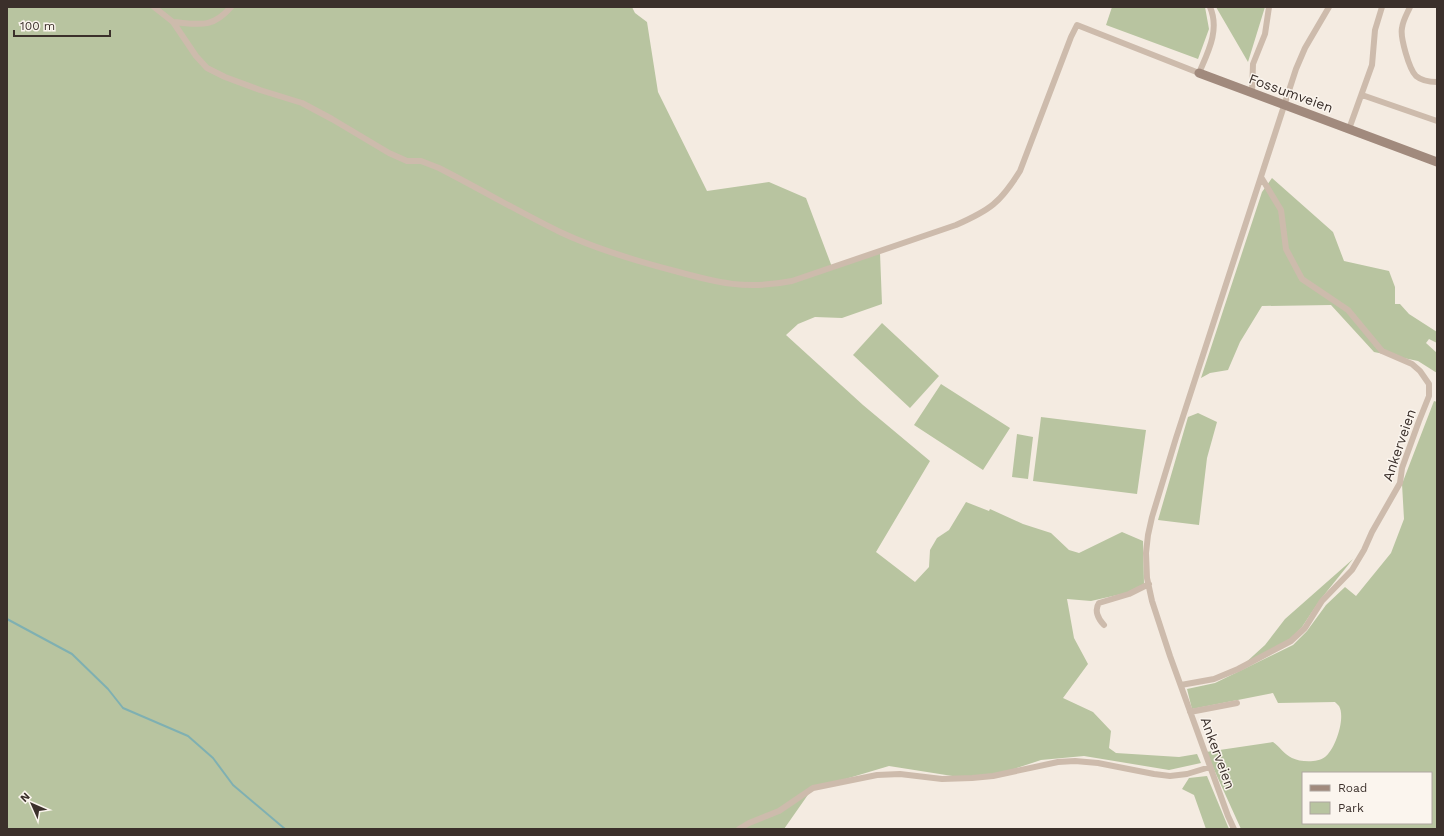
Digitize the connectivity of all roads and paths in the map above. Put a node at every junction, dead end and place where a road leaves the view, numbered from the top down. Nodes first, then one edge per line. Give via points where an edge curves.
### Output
1 (154, 7) edge
2 (231, 7) edge
3 (1210, 7) edge
4 (1269, 7) edge
5 (1329, 7) edge
6 (1382, 7) edge
7 (1410, 7) edge
8 (173, 22) junction
9 (1199, 73) junction
10 (1437, 82) edge
11 (1252, 93) junction
12 (1362, 95) junction
13 (1284, 105) junction
14 (1437, 121) edge
15 (1349, 129) junction
16 (1437, 162) edge
17 (1261, 177) junction
18 (1148, 584) junction
19 (1104, 625) dead end
20 (1181, 685) junction
21 (1237, 703) dead end
22 (1190, 712) junction
23 (1210, 767) junction
24 (738, 829) edge
25 (1234, 829) edge

1 - 8 street
2 - 8 street via 214,22 199,25
3 - 9 street via 1214,31
4 - 11 street via 1265,34 1253,64
5 - 13 street, Ankerveien via 1305,48
6 - 12 street via 1376,26 1372,65
7 - 10 street via 1402,31 1410,65 1418,77
8 - 9 street via 207,68 225,77 302,104 389,153 407,161 440,168 561,232 592,245 655,266 710,281 738,285 792,281 956,226 995,204 1008,191 1020,171 1077,25
9 - 11 street, Fossumveien
11 - 13 street, Fossumveien
12 - 14 street
12 - 15 street
13 - 15 street, Fossumveien
13 - 17 street, Ankerveien
15 - 16 street, Fossumveien
17 - 18 street, Ankerveien via 1152,517 1146,553
17 - 20 street, Ankerveien via 1281,210 1286,249 1302,279 1348,310 1382,351 1412,364 1420,371 1429,384 1429,396 1402,468 1400,483 1352,570 1322,601 1305,628 1291,641 1238,669 1214,679
18 - 19 street via 1129,594 1098,603 1097,611
18 - 20 street, Ankerveien
20 - 22 street, Ankerveien
21 - 22 street
22 - 23 street, Ankerveien
23 - 24 street via 1170,776 1075,761 972,778 877,775 813,788 779,811
23 - 25 street, Ankerveien

